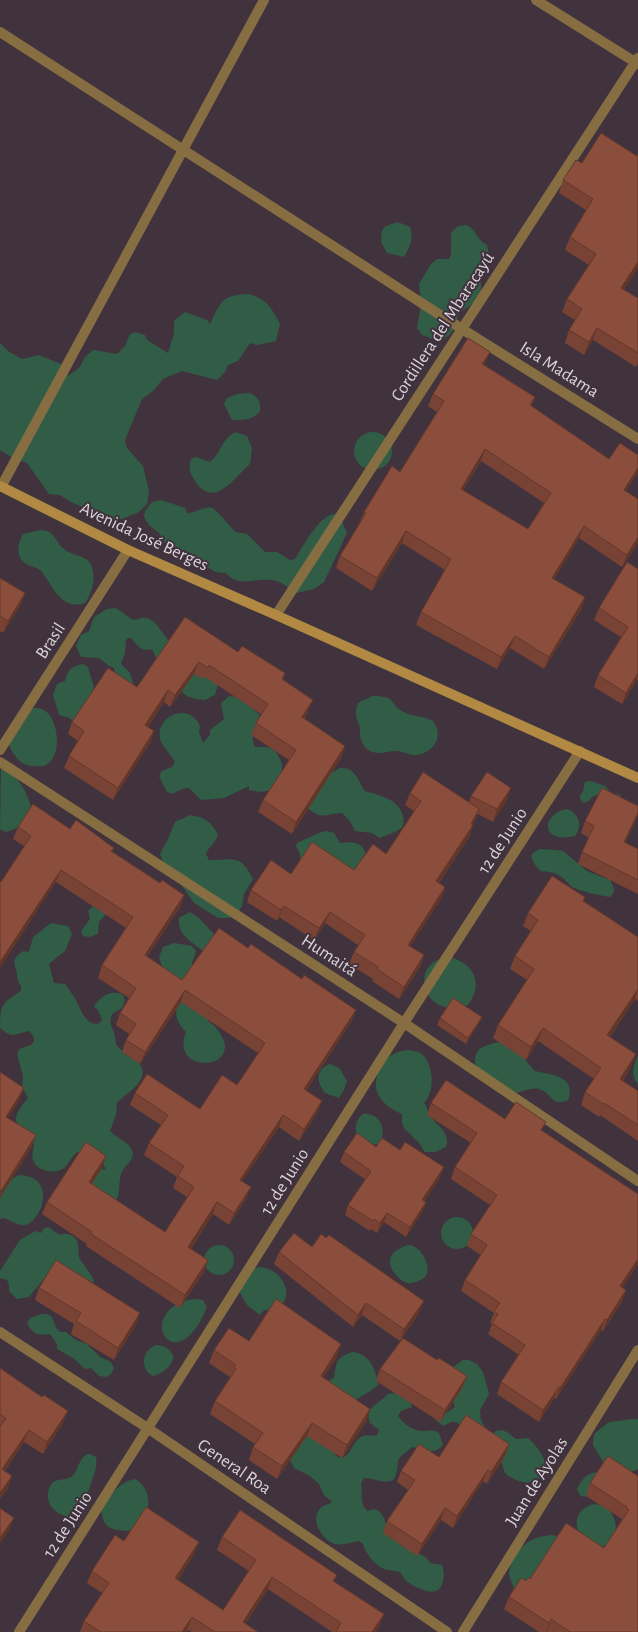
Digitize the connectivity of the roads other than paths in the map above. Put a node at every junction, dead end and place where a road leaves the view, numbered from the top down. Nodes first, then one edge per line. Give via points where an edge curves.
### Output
1 (264, 0) edge
2 (536, 0) edge
3 (0, 32) edge
4 (637, 61) edge
5 (183, 150) junction
6 (462, 329) junction
7 (638, 439) edge
8 (1, 486) edge
9 (128, 550) junction
10 (276, 614) junction
11 (0, 750) edge
12 (580, 751) junction
13 (0, 762) edge
14 (638, 778) edge
15 (404, 1023) junction
16 (638, 1181) edge
17 (0, 1332) edge
18 (638, 1350) edge
19 (149, 1429) junction
20 (19, 1632) edge
21 (447, 1632) edge
22 (463, 1632) edge

1 - 5 street
2 - 4 street
3 - 5 street, Isla Madama
4 - 6 street, Cordillera del Mbaracayú
5 - 6 street, Isla Madama
5 - 8 street
6 - 7 street, Isla Madama
6 - 10 street, Cordillera del Mbaracayú
8 - 9 main road, Avenida José Berges
9 - 10 main road, Avenida José Berges
9 - 11 street, Brasil
10 - 12 main road, Avenida José Berges
12 - 14 main road, Avenida José Berges
12 - 15 street, 12 de Junio
13 - 15 street, Humaitá
15 - 16 street, Humaitá
15 - 19 street, 12 de Junio
17 - 19 street, General Roa
18 - 22 street, Juan de Ayolas
19 - 20 street, 12 de Junio
19 - 21 street, General Roa

